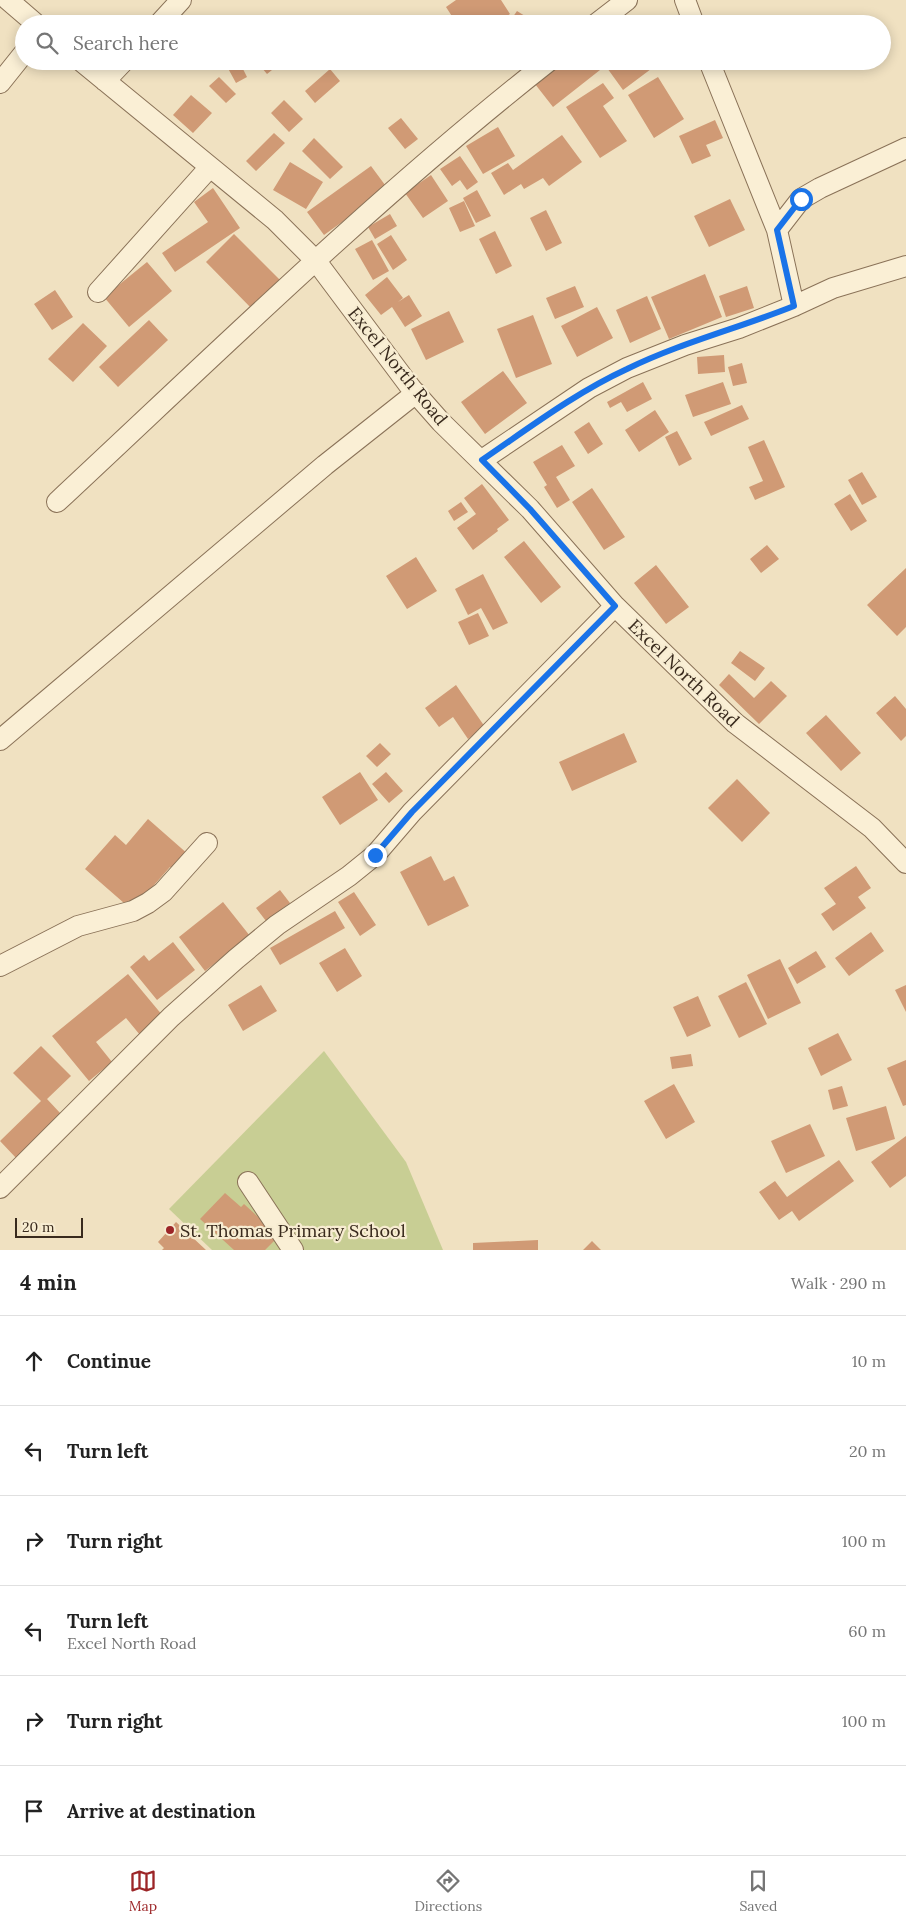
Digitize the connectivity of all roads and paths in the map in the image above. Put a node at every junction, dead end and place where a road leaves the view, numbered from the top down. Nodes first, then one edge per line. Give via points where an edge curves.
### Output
1 (8, 0) edge
2 (181, 0) edge
3 (626, 0) edge
4 (685, 0) edge
5 (26, 15) edge
6 (167, 15) edge
7 (607, 15) edge
8 (691, 15) edge
9 (15, 64) edge
10 (92, 70) edge
11 (115, 70) edge
12 (538, 70) edge
13 (713, 70) edge
14 (105, 81) junction
15 (0, 83) edge
16 (906, 148) edge
17 (210, 168) junction
18 (777, 230) junction
19 (316, 261) junction
20 (906, 266) edge
21 (98, 292) dead end
22 (794, 306) junction
23 (416, 393) junction
24 (482, 460) junction
25 (57, 502) dead end
26 (615, 606) junction
27 (0, 740) edge
28 (207, 843) dead end
29 (906, 863) edge
30 (0, 966) edge
31 (248, 1182) dead end
32 (0, 1188) edge
33 (293, 1250) edge

1 - 5 street
2 - 6 street
3 - 7 street
4 - 8 street
9 - 15 street
10 - 14 street, Excel North Road
11 - 14 street
12 - 19 street
13 - 18 street
14 - 17 street, Excel North Road
16 - 18 street via 801,199
17 - 19 street, Excel North Road via 275,220
17 - 21 street
18 - 22 street
19 - 23 street, Excel North Road
19 - 25 street
20 - 22 street via 833,288
22 - 24 street via 627,368 589,388
23 - 24 street, Excel North Road via 441,422
23 - 27 street via 317,471
24 - 26 street, Excel North Road
26 - 29 street, Excel North Road via 735,723 872,828
26 - 32 street via 412,812 375,855 277,925 236,959 171,1017
28 - 30 street via 163,892 148,903 133,911 78,926
31 - 33 street

